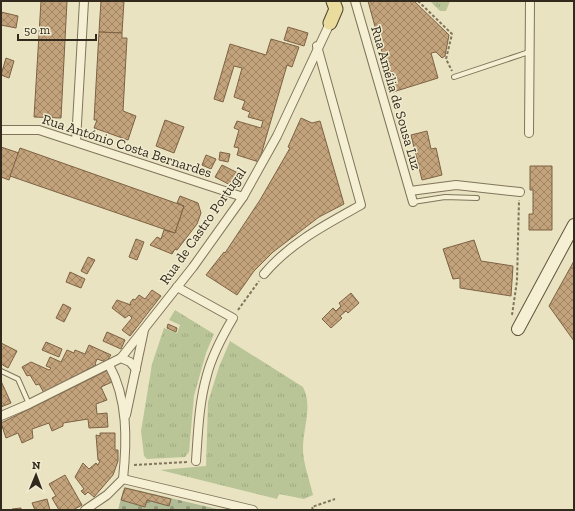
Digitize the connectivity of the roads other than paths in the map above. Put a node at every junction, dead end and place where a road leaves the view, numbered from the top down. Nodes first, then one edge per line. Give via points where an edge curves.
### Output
1 (84, 1) edge
2 (355, 1) edge
3 (530, 1) edge
4 (334, 5) edge
5 (330, 23) joint
6 (318, 46) junction
7 (530, 52) junction
8 (454, 77) road end
9 (1, 130) edge
10 (529, 133) dead end
11 (76, 141) junction
12 (410, 191) junction
13 (520, 192) road end
14 (243, 197) junction
15 (477, 198) dead end
16 (413, 202) joint
17 (574, 225) edge
18 (264, 274) road end
19 (177, 286) junction
20 (515, 324) road end
21 (144, 330) junction
22 (121, 358) junction
23 (109, 365) junction
24 (136, 369) junction
25 (1, 371) edge
26 (29, 404) junction
27 (1, 416) edge
28 (125, 418) junction
29 (196, 461) road end
30 (123, 479) junction
31 (85, 510) edge
32 (253, 510) edge

1 - 11 street
2 - 12 street, Rua Amélia de Sousa Luz
3 - 7 street
4 - 5 main road
5 - 6 street, Rua de Castro Portugal
6 - 14 street, Rua de Castro Portugal via 277,136
6 - 18 street via 361,206 298,242 278,257
7 - 8 lane
7 - 10 street
9 - 11 street, Rua António Costa Bernardes via 39,130
11 - 14 street, Rua António Costa Bernardes
12 - 13 street via 456,185
12 - 16 street, Rua Amélia de Sousa Luz
14 - 19 street, Rua de Castro Portugal
15 - 16 lane via 445,197
17 - 20 street
19 - 21 street, Rua de Castro Portugal
19 - 29 street via 233,318 223,334 207,374 201,402
21 - 22 street, Rua de Castro Portugal
21 - 24 street
22 - 23 street, Rua de Castro Portugal
22 - 24 street via 130,362
23 - 26 street, Rua de Castro Portugal
23 - 28 street via 118,380
24 - 28 street
25 - 26 lane via 18,379
26 - 27 street, Rua de Castro Portugal
28 - 30 street
30 - 31 street via 107,495
30 - 32 street

